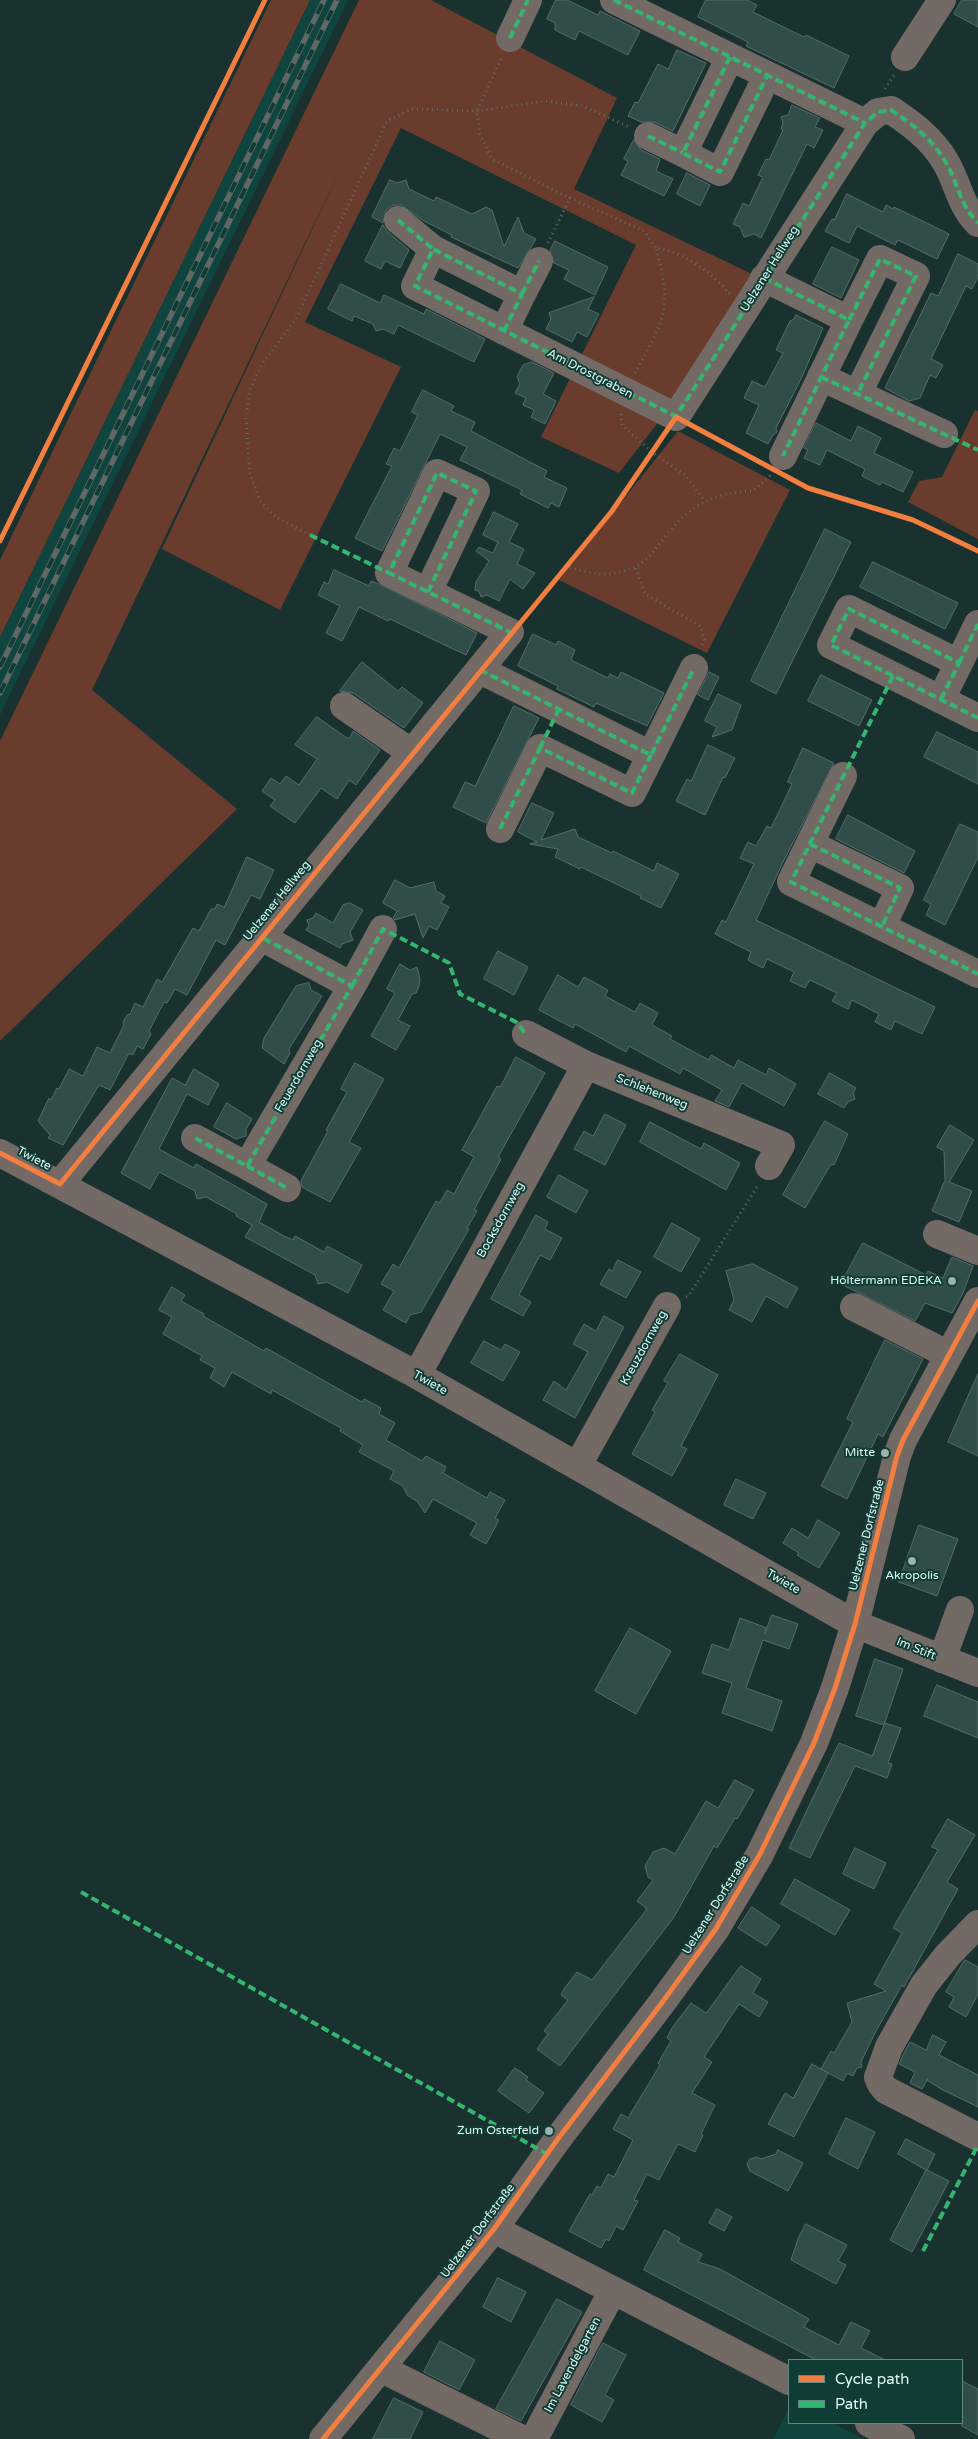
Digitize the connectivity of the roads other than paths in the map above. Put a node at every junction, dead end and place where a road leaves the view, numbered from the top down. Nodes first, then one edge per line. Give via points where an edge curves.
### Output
1 (528, 0) edge
2 (614, 0) edge
3 (942, 0) edge
4 (510, 38) road end
5 (730, 57) junction
6 (905, 57) dead end
7 (767, 76) junction
8 (865, 123) junction
9 (648, 136) road end
10 (683, 153) junction
11 (398, 220) dead end
12 (978, 223) edge
13 (434, 249) junction
14 (539, 261) road end
15 (764, 278) junction
16 (522, 294) junction
17 (849, 320) junction
18 (504, 331) junction
19 (821, 377) junction
20 (858, 393) junction
21 (676, 417) joint
22 (944, 434) dead end
23 (779, 463) road end
24 (428, 592) dead end
25 (978, 624) edge
26 (959, 663) junction
27 (694, 668) road end
28 (480, 670) junction
29 (941, 699) junction
30 (344, 706) dead end
31 (559, 709) junction
32 (978, 718) edge
33 (540, 748) junction
34 (412, 754) junction
35 (651, 755) junction
36 (844, 776) dead end
37 (500, 829) dead end
38 (810, 844) junction
39 (882, 926) junction
40 (383, 929) dead end
41 (261, 937) junction
42 (978, 974) edge
43 (352, 986) junction
44 (526, 1034) dead end
45 (586, 1065) junction
46 (195, 1138) dead end
47 (780, 1147) road end
48 (0, 1153) edge
49 (247, 1166) junction
50 (60, 1184) junction
51 (287, 1188) dead end
52 (936, 1234) dead end
53 (978, 1251) edge
54 (978, 1301) edge
55 (668, 1306) road end
56 (854, 1307) dead end
57 (949, 1354) junction
58 (417, 1375) junction
59 (578, 1465) junction
60 (960, 1610) dead end
61 (855, 1624) junction
62 (942, 1659) junction
63 (978, 1674) edge
64 (978, 1924) edge
65 (978, 2137) edge
66 (494, 2229) junction
67 (613, 2290) junction
68 (382, 2369) junction
69 (788, 2380) edge
70 (871, 2424) edge
71 (323, 2439) edge
72 (522, 2439) edge
73 (534, 2439) edge
74 (900, 2439) edge

1 - 4 street
2 - 5 street
3 - 6 street
5 - 7 street
5 - 10 street
7 - 8 street
7 - 10 street via 720,172
8 - 12 street via 878,112 891,110 922,132 945,161 967,212
8 - 15 street, Uelzener Hellweg
9 - 10 street
11 - 13 street
13 - 16 street
13 - 18 street, Am Drostgraben via 415,286
14 - 16 street
15 - 17 street
15 - 21 street, Uelzener Hellweg
16 - 18 street
17 - 19 street
17 - 20 street via 880,258 916,276
18 - 21 street, Am Drostgraben
19 - 20 street
19 - 23 street
20 - 22 street
24 - 28 street, Uelzener Hellweg via 510,632
25 - 26 street
26 - 29 street
26 - 29 street via 848,609 831,645
27 - 35 street
28 - 31 street
28 - 34 street, Uelzener Hellweg
29 - 32 street
30 - 34 street
31 - 33 street
31 - 35 street
33 - 35 street via 632,794
33 - 37 street
34 - 41 street, Uelzener Hellweg
36 - 38 street
38 - 39 street via 900,888
38 - 39 street via 791,882
39 - 42 street
40 - 43 street, Feuerdornweg
41 - 43 street
41 - 50 street, Uelzener Hellweg
43 - 49 street, Feuerdornweg
44 - 45 street, Schlehenweg
45 - 47 street, Schlehenweg
45 - 58 street, Bocksdornweg
46 - 49 street
48 - 50 street, Twiete
49 - 51 street
50 - 58 street, Twiete
52 - 53 street
54 - 57 street, Uelzener Dorfstraße
55 - 59 street, Kreuzdornweg
56 - 57 street
57 - 61 street, Uelzener Dorfstraße via 897,1456
58 - 59 street, Twiete
59 - 61 street, Twiete
60 - 62 street
61 - 62 street, Im Stift
61 - 66 street, Uelzener Dorfstraße via 814,1743 760,1854 704,1944
62 - 63 street, Im Stift
64 - 65 street via 924,1985 889,2047 878,2077 886,2090
66 - 67 street
66 - 68 street, Uelzener Dorfstraße
67 - 69 street
67 - 73 street, Im Lavendelgarten
68 - 71 street, Uelzener Dorfstraße
68 - 72 street
70 - 74 street

